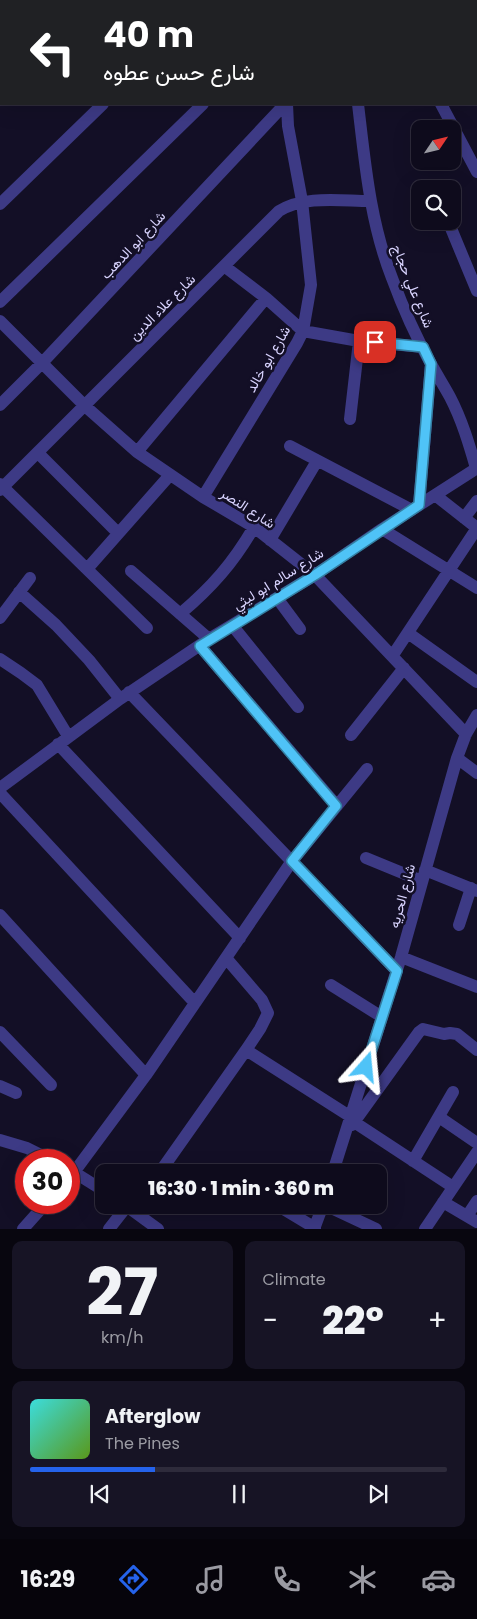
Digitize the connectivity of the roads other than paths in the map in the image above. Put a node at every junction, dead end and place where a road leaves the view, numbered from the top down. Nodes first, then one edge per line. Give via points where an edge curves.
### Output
1 (102, 105) edge
2 (202, 105) edge
3 (285, 105) edge
4 (286, 105) edge
5 (358, 105) edge
6 (442, 105) edge
7 (477, 172) edge
8 (302, 201) junction
9 (370, 201) junction
10 (0, 204) edge
11 (452, 230) edge
12 (224, 266) junction
13 (477, 292) edge
14 (266, 298) junction
15 (0, 302) edge
16 (0, 321) edge
17 (303, 331) junction
18 (359, 341) junction
19 (423, 347) junction
20 (42, 364) junction
21 (431, 364) junction
22 (0, 405) edge
23 (85, 406) junction
24 (350, 418) dead end
25 (290, 446) dead end
26 (137, 452) junction
27 (38, 453) junction
28 (317, 461) junction
29 (477, 468) edge
30 (170, 475) junction
31 (1, 487) edge
32 (436, 495) junction
33 (203, 497) junction
34 (477, 501) edge
35 (416, 508) junction
36 (464, 518) junction
37 (254, 527) junction
38 (477, 528) edge
39 (382, 529) junction
40 (118, 533) junction
41 (270, 540) junction
42 (87, 569) junction
43 (448, 570) junction
44 (131, 571) dead end
45 (315, 575) junction
46 (30, 578) dead end
47 (477, 588) edge
48 (19, 592) junction
49 (277, 598) junction
50 (180, 614) junction
51 (0, 618) edge
52 (232, 625) junction
53 (147, 628) dead end
54 (300, 628) dead end
55 (408, 633) junction
56 (204, 642) junction
57 (393, 656) junction
58 (0, 659) edge
59 (404, 668) junction
60 (477, 682) edge
61 (125, 695) junction
62 (298, 707) dead end
63 (477, 715) edge
64 (466, 734) junction
65 (351, 735) dead end
66 (63, 740) junction
67 (457, 758) junction
68 (366, 769) dead end
69 (477, 773) edge
70 (0, 788) edge
71 (0, 793) edge
72 (336, 806) junction
73 (366, 858) dead end
74 (292, 861) junction
75 (423, 875) junction
76 (474, 890) edge
77 (0, 915) edge
78 (459, 925) dead end
79 (240, 938) junction
80 (401, 957) junction
81 (226, 958) junction
82 (397, 971) junction
83 (331, 986) dead end
84 (477, 987) edge
85 (195, 1003) junction
86 (382, 1017) junction
87 (0, 1032) edge
88 (246, 1050) junction
89 (477, 1050) edge
90 (146, 1075) junction
91 (51, 1085) dead end
92 (0, 1086) edge
93 (453, 1092) dead end
94 (16, 1093) dead end
95 (439, 1117) junction
96 (352, 1119) junction
97 (477, 1143) edge
98 (2, 1144) edge
99 (29, 1149) edge
100 (80, 1161) edge
101 (413, 1161) junction
102 (166, 1164) edge
103 (336, 1164) edge
104 (80, 1178) edge
105 (95, 1186) edge
106 (453, 1187) junction
107 (477, 1201) edge
108 (443, 1202) junction
109 (36, 1214) edge
110 (123, 1214) edge
111 (139, 1214) edge
112 (291, 1214) edge
113 (320, 1214) edge
114 (344, 1214) edge
115 (472, 1219) edge
116 (314, 1228) edge
117 (23, 1229) edge
118 (109, 1229) edge
119 (158, 1229) edge
120 (376, 1229) edge
121 (425, 1229) edge

1 - 10 street
2 - 15 street
3 - 20 street, شارع ابو الدهب
4 - 8 street, شارع ابو خالد
5 - 9 street, شارع علي حجاج
6 - 7 street
8 - 9 street, شارع علاء الدين
8 - 12 street, شارع علاء الدين via 279,210
8 - 17 street, شارع ابو خالد via 311,285
9 - 19 street, شارع علي حجاج via 391,276
11 - 13 street
12 - 14 street
12 - 23 street, شارع علاء الدين
14 - 17 street
14 - 26 street
16 - 20 street, شارع النصر
17 - 18 street
17 - 33 street, شارع ابو خالد
18 - 19 street
18 - 24 street
19 - 21 street, شارع علي حجاج
20 - 22 street, شارع ابو الدهب
20 - 23 street, شارع النصر
21 - 29 street, شارع علي حجاج via 450,397
21 - 35 street
23 - 26 street, شارع النصر
23 - 27 street, شارع علاء الدين
25 - 28 street
26 - 30 street, شارع النصر
27 - 31 street, شارع علاء الدين
27 - 40 street
28 - 35 street
28 - 41 street
29 - 32 street, شارع سالم ابو ليثي
30 - 33 street, شارع النصر
30 - 40 street
31 - 42 street
32 - 35 street, شارع سالم ابو ليثي
32 - 36 street
33 - 37 street, شارع النصر
34 - 36 street
35 - 39 street, شارع سالم ابو ليثي
36 - 38 street
37 - 41 street, شارع النصر
37 - 50 street via 223,574
38 - 43 street
39 - 43 street
39 - 45 street, شارع سالم ابو ليثي
40 - 42 street
41 - 45 street, شارع النصر
42 - 53 street
43 - 47 street
43 - 55 street
44 - 50 street
45 - 49 street, شارع سالم ابو ليثي
45 - 57 street, شارع النصر
46 - 48 street
48 - 51 street
48 - 61 street
49 - 52 street, شارع سالم ابو ليثي
49 - 54 street
50 - 56 street
52 - 56 street, شارع سالم ابو ليثي
52 - 62 street
55 - 57 street
55 - 60 street
56 - 61 street, شارع سالم ابو ليثي
56 - 72 street
57 - 59 street, شارع النصر
58 - 66 street via 37,685
59 - 64 street, شارع النصر
59 - 65 street
61 - 66 street, شارع سالم ابو ليثي
61 - 74 street
63 - 64 street, شارع الحريه
64 - 67 street, شارع الحريه
66 - 70 street, شارع سالم ابو ليثي
66 - 79 street
67 - 69 street
67 - 75 street, شارع الحريه
68 - 72 street
71 - 85 street
72 - 74 street
73 - 75 street
74 - 79 street
74 - 82 street
75 - 76 street
75 - 80 street, شارع الحريه
76 - 78 street
77 - 90 street
79 - 81 street
80 - 82 street, شارع الحريه
80 - 84 street
81 - 85 street
81 - 88 street via 262,1000 268,1013
82 - 86 street, شارع الحريه
83 - 86 street
85 - 90 street
86 - 96 street, شارع الحريه
87 - 91 street
88 - 96 street
88 - 102 street
89 - 96 street via 457,1034 419,1032
90 - 100 street
92 - 94 street
93 - 95 street
95 - 97 street
95 - 101 street
96 - 101 street
96 - 103 street, شارع الحريه
97 - 106 street
98 - 99 street
101 - 106 street
104 - 105 street
106 - 108 street
107 - 115 street
108 - 115 street
108 - 121 street
109 - 117 street
110 - 118 street
111 - 119 street
112 - 116 street
113 - 116 street
114 - 120 street

